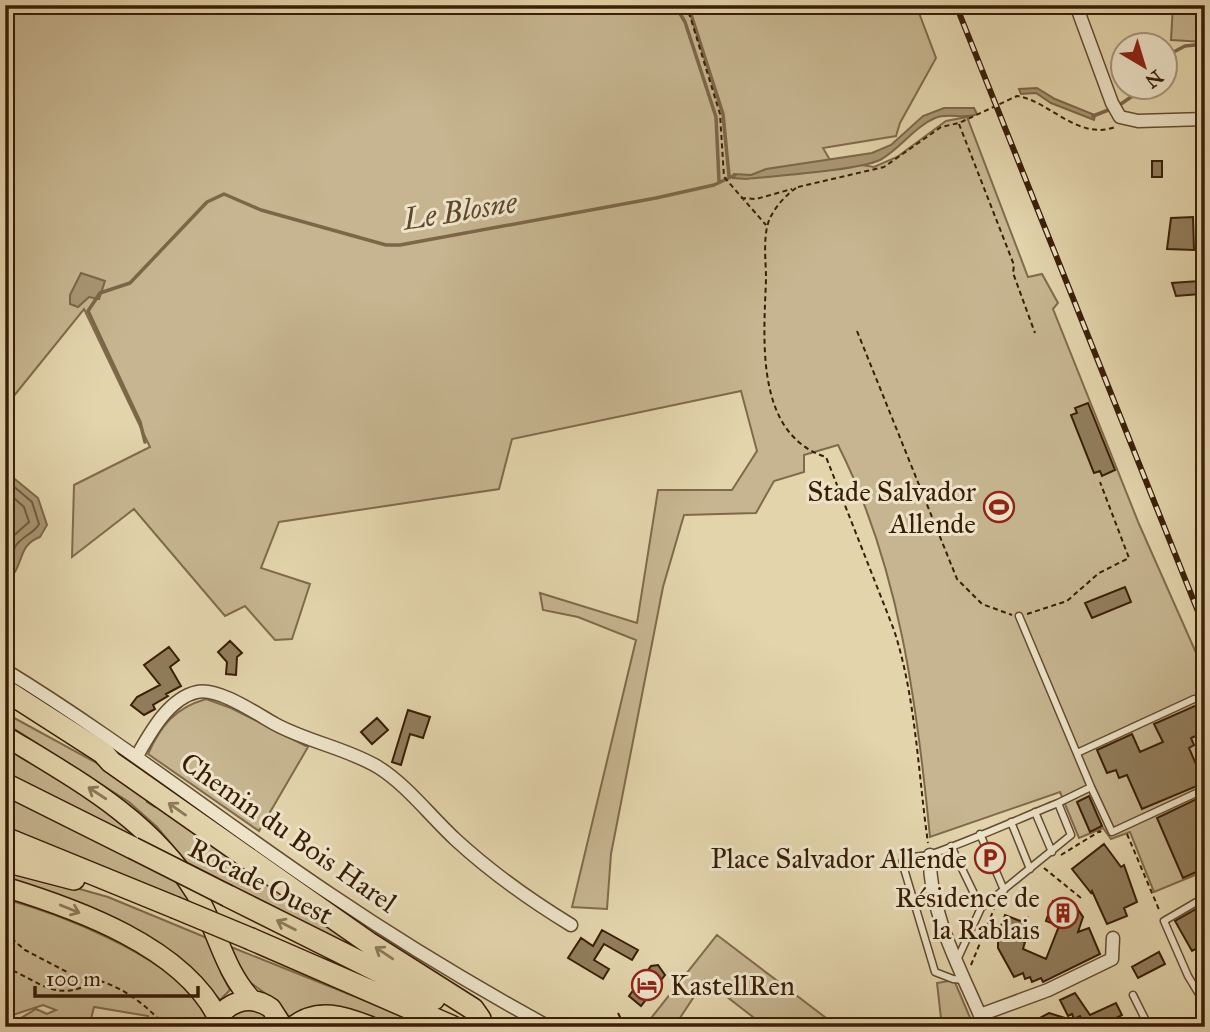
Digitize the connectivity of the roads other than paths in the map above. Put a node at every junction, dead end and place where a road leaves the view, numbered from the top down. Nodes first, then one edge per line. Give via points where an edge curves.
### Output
1 (1076, 5) edge
2 (1205, 119) edge
3 (1019, 616) road end
4 (5, 670) edge
5 (5, 690) edge
6 (1194, 699) dead end
7 (5, 706) edge
8 (14, 741) edge
9 (1077, 753) junction
10 (137, 756) junction
11 (111, 762) junction
12 (5, 784) edge
13 (1091, 788) junction
14 (1205, 789) edge
15 (1058, 803) junction
16 (1035, 812) junction
17 (1011, 822) junction
18 (980, 834) junction
19 (5, 838) edge
20 (951, 846) junction
21 (1052, 852) junction
22 (930, 855) junction
23 (5, 861) edge
24 (1030, 869) junction
25 (5, 887) edge
26 (130, 889) junction
27 (1004, 890) junction
28 (1205, 897) edge
29 (981, 908) junction
30 (571, 925) dead end
31 (1112, 938) dead end
32 (956, 962) junction
33 (964, 981) junction
34 (1133, 995) dead end
35 (253, 1001) junction
36 (1205, 1004) edge
37 (982, 1021) edge
38 (216, 1023) edge
39 (486, 1023) edge
40 (283, 1027) edge
41 (294, 1027) edge
42 (369, 1027) edge
43 (453, 1027) edge
44 (549, 1027) edge
45 (1149, 1027) edge

1 - 2 street via 1117,112
3 - 9 lane
4 - 10 street, Chemin du Bois Harel
5 - 11 highway
6 - 9 lane
7 - 11 highway
35 -> 8 main road via 233,977 199,899 165,852 116,806
9 - 13 lane
10 - 30 street via 151,730 185,696 200,691 217,694 278,726 379,768 497,875
10 - 44 street, Chemin du Bois Harel via 329,893 445,968
39 -> 11 highway via 473,1009 359,936
39 -> 12 highway, Rocade Ouest, bridge
13 - 14 lane via 1112,832
13 - 15 lane
15 - 16 lane
15 - 21 lane via 1071,835
16 - 17 lane
16 - 21 lane
17 - 18 lane
17 - 24 lane
18 - 20 lane
18 - 27 lane
19 - 26 highway, Rocade Ouest
20 - 22 lane
20 - 29 lane
21 - 24 lane
22 - 32 street via 929,873
22 - 33 lane via 902,862 935,972
23 - 26 highway via 116,892
24 - 27 lane
25 -> 38 main road via 70,908 137,942 194,985 208,1000
26 - 43 highway, Rocade Ouest, bridge
27 - 29 lane
28 - 36 lane via 1164,921
29 - 32 lane
31 - 37 street via 1112,959
32 - 33 street
33 - 37 street
34 - 45 lane
35 - 38 main road via 233,1004
35 - 40 main road via 271,1008
41 - 42 highway via 320,1015 343,1017

